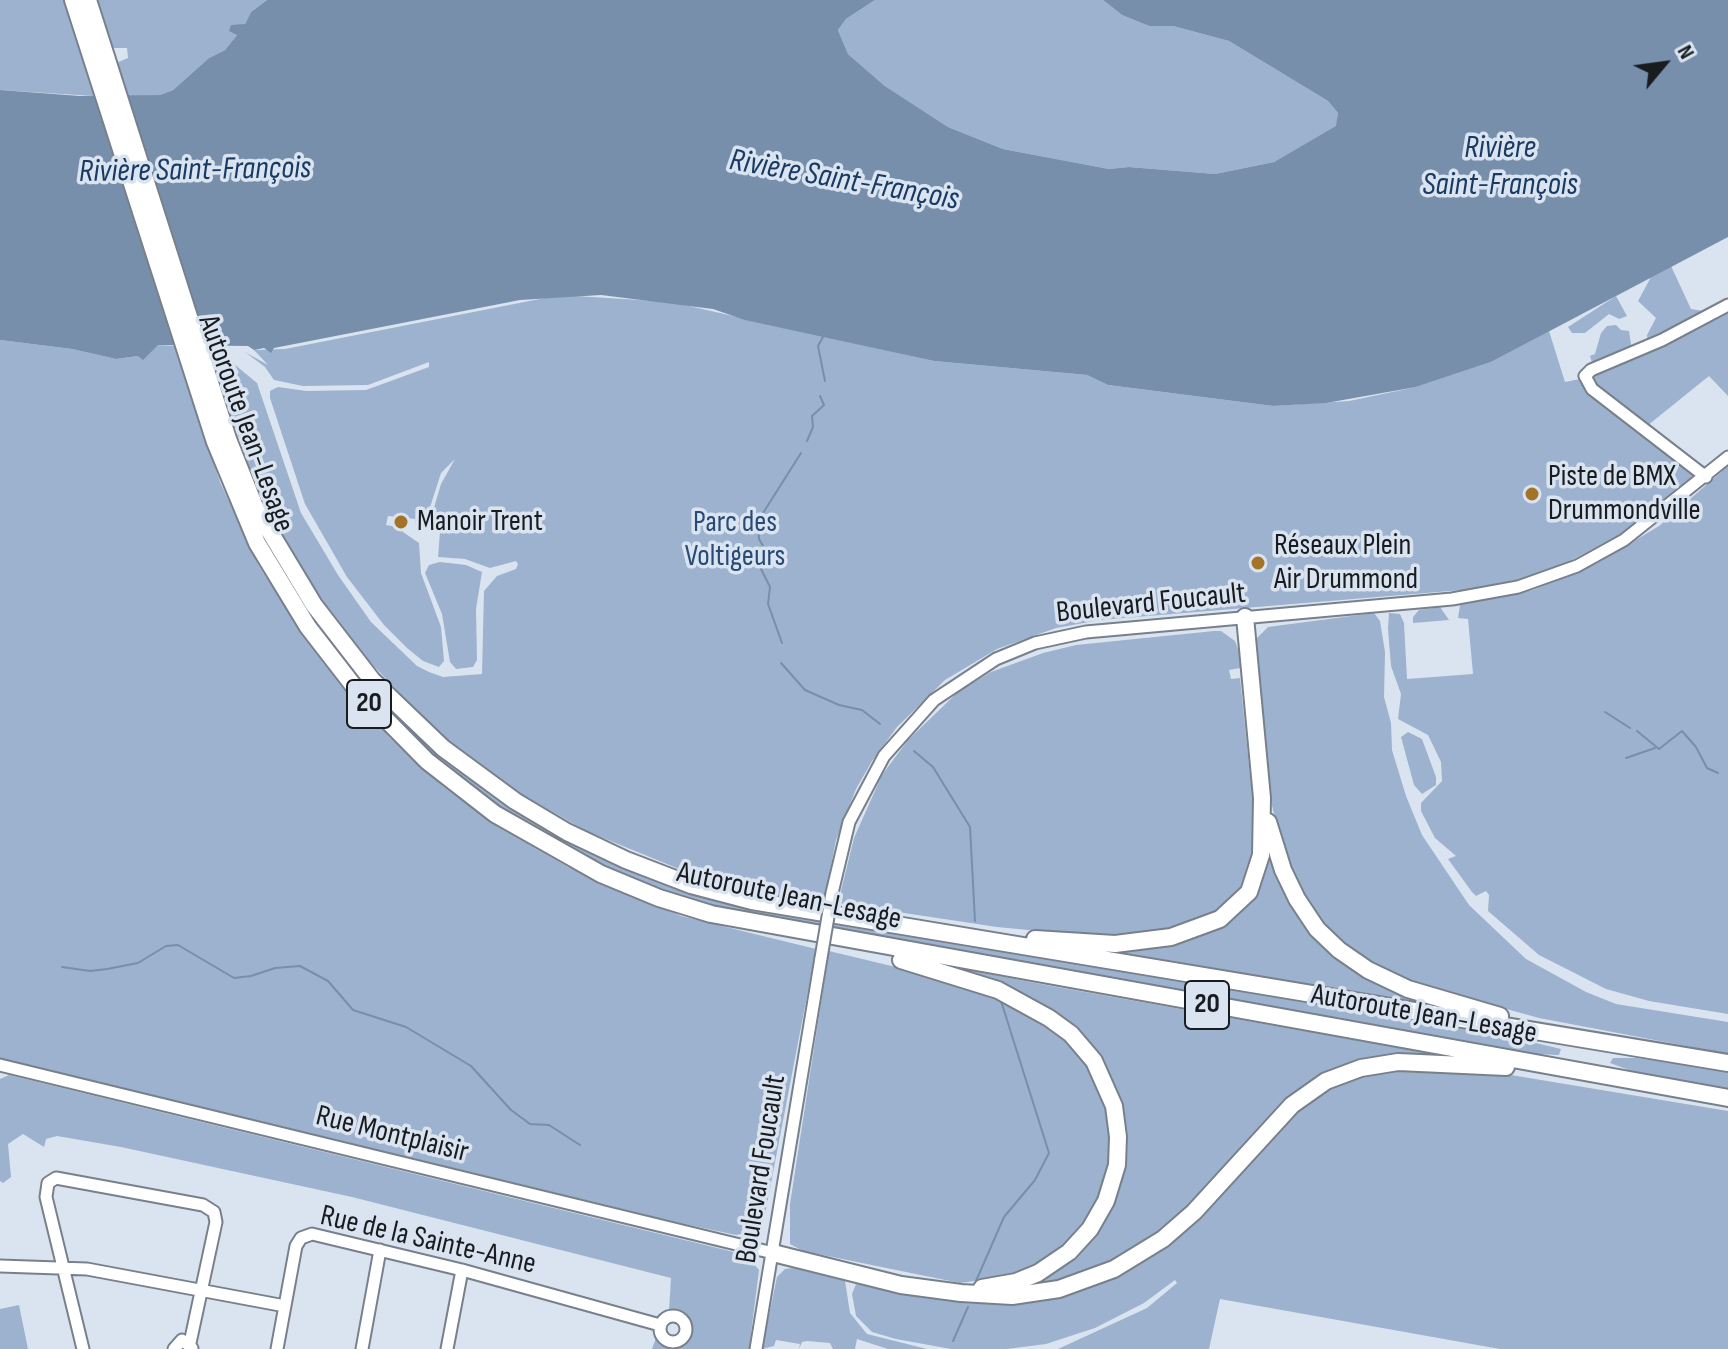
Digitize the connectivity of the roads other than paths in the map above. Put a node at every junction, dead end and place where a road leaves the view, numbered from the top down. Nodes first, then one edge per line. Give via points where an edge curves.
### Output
1 (73, 0) edge
2 (88, 0) edge
3 (99, 58) junction
4 (1728, 305) edge
5 (196, 363) junction
6 (1728, 457) edge
7 (1706, 477) junction
8 (1245, 617) junction
9 (1262, 798) junction
10 (936, 932) junction
11 (830, 938) junction
12 (1590, 1040) junction
13 (1728, 1063) edge
14 (0, 1065) edge
15 (1584, 1072) junction
16 (1728, 1098) edge
17 (380, 1250) junction
18 (773, 1253) junction
19 (0, 1266) edge
20 (63, 1267) junction
21 (462, 1270) junction
22 (932, 1289) junction
23 (203, 1290) junction
24 (285, 1306) junction
25 (660, 1325) dead end
26 (191, 1346) edge
27 (83, 1349) edge
28 (174, 1349) edge
29 (277, 1349) edge
30 (362, 1349) edge
31 (447, 1349) edge
32 (756, 1349) edge

1 - 3 highway, Autoroute Jean-Lesage / 20
2 - 3 highway, Autoroute Jean-Lesage / 20
3 - 5 highway, Autoroute Jean-Lesage / 20
4 - 7 street via 1585,376 1592,389
5 - 10 highway, Autoroute Jean-Lesage / 20 via 244,482 305,592 382,691 465,766 575,836 682,882 752,901
5 - 11 highway, Autoroute Jean-Lesage / 20 via 233,491 278,581 341,671 427,761 503,819 616,881 694,910
6 - 7 street, Boulevard Foucault
7 - 8 street, Boulevard Foucault via 1615,546 1528,584 1452,599
8 - 9 highway
8 - 18 street, Boulevard Foucault, bridge via 1062,636 1011,652 965,676 913,720 873,772 847,828 832,893
9 - 10 highway via 1261,855 1252,886 1232,911 1200,928 1115,944
9 - 12 highway via 1293,892 1322,934 1346,956 1408,989
10 - 12 highway, Autoroute Jean-Lesage / 20
11 - 15 highway, Autoroute Jean-Lesage / 20
11 - 22 highway via 977,983 1031,1006 1085,1049 1112,1100 1116,1172 1103,1208 1080,1242 1054,1264 1022,1280
12 - 13 highway, Autoroute Jean-Lesage / 20
14 - 18 street, Rue Montplaisir
15 - 16 highway, Autoroute Jean-Lesage / 20
15 - 22 highway via 1423,1061 1345,1073 1297,1101 1185,1221 1126,1263 1081,1283 1028,1295
17 - 21 street, Rue de la Sainte-Anne
17 - 24 street, Rue de la Sainte-Anne via 304,1235 296,1246
17 - 30 street
18 - 22 highway
18 - 32 street, Boulevard Foucault
19 - 20 street
20 - 23 street
20 - 23 street via 45,1192 48,1183 61,1178 211,1208 216,1222
20 - 27 street
21 - 25 street, Rue de la Sainte-Anne
21 - 31 street
23 - 24 street
23 - 26 street
24 - 29 street
26 - 28 street via 179,1341

